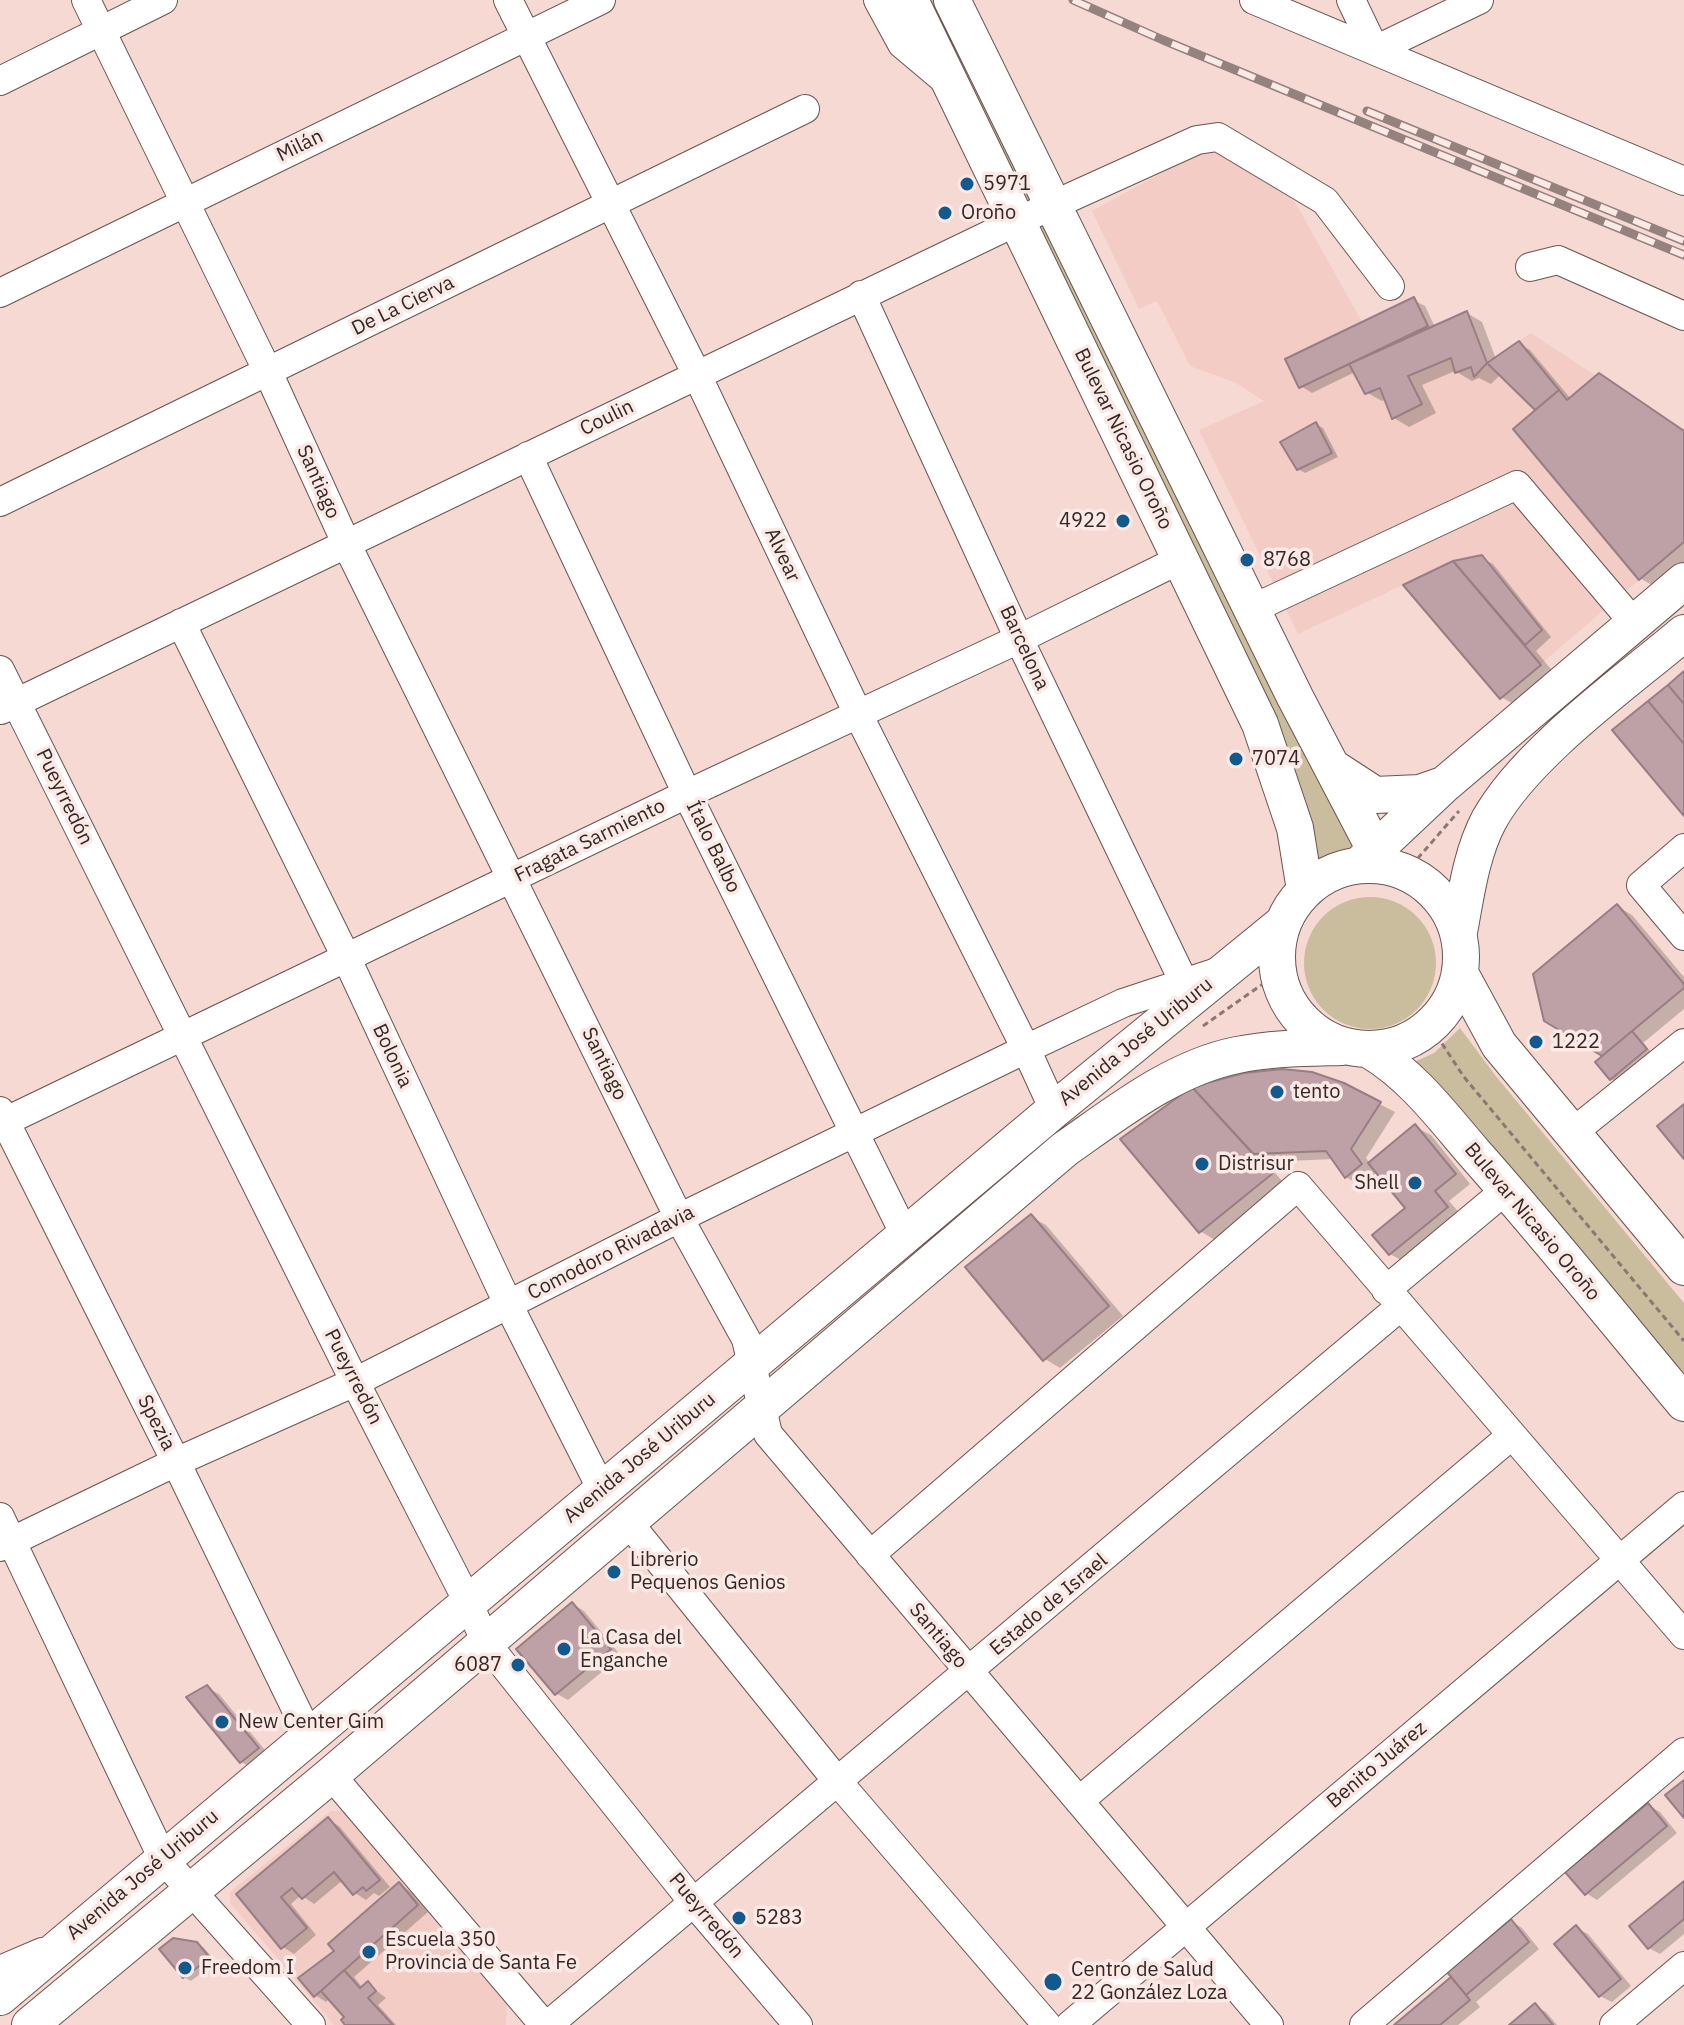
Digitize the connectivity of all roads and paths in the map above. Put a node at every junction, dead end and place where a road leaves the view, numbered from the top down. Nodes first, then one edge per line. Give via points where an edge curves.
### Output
1 (86, 0) edge
2 (163, 0) edge
3 (508, 0) edge
4 (601, 0) edge
5 (878, 0) edge
6 (910, 0) edge
7 (952, 0) edge
8 (1254, 0) edge
9 (1351, 0) edge
10 (1479, 0) edge
11 (101, 29) junction
12 (527, 36) junction
13 (1375, 50) junction
14 (0, 81) edge
15 (953, 87) junction
16 (805, 109) dead end
17 (1684, 181) edge
18 (184, 202) junction
19 (611, 204) junction
20 (1053, 204) junction
21 (1018, 221) junction
22 (1530, 267) dead end
23 (1390, 286) dead end
24 (0, 293) edge
25 (861, 295) junction
26 (1684, 316) edge
27 (268, 372) junction
28 (697, 375) junction
29 (528, 456) junction
30 (0, 502) edge
31 (346, 543) junction
32 (1181, 559) junction
33 (1684, 581) edge
34 (1252, 609) junction
35 (181, 623) junction
36 (1634, 623) junction
37 (1684, 633) edge
38 (1019, 639) junction
39 (0, 670) edge
40 (8, 706) edge
41 (858, 714) junction
42 (1329, 765) junction
43 (1445, 784) junction
44 (687, 794) junction
45 (1684, 848) edge
46 (1372, 860) junction
47 (513, 878) junction
48 (1305, 890) junction
49 (1282, 924) junction
50 (1459, 932) junction
51 (1684, 936) edge
52 (347, 959) junction
53 (1461, 975) junction
54 (1188, 991) junction
55 (1431, 1027) junction
56 (184, 1038) junction
57 (1684, 1043) edge
58 (1026, 1049) junction
59 (1357, 1049) junction
60 (1054, 1110) junction
61 (2, 1119) edge
62 (1572, 1133) junction
63 (853, 1134) junction
64 (1507, 1189) junction
65 (679, 1218) junction
66 (905, 1235) junction
67 (1684, 1267) edge
68 (1394, 1298) junction
69 (509, 1306) junction
70 (1684, 1341) edge
71 (751, 1365) junction
72 (355, 1382) junction
73 (1684, 1403) edge
74 (762, 1408) junction
75 (1512, 1435) junction
76 (176, 1462) junction
77 (602, 1490) junction
78 (1684, 1506) edge
79 (628, 1522) junction
80 (4, 1535) edge
81 (870, 1555) junction
82 (1620, 1560) junction
83 (468, 1602) junction
84 (1684, 1635) edge
85 (486, 1643) junction
86 (969, 1672) junction
87 (309, 1736) junction
88 (1684, 1752) edge
89 (331, 1775) junction
90 (838, 1782) junction
91 (1079, 1801) junction
92 (163, 1859) junction
93 (192, 1890) junction
94 (694, 1903) junction
95 (1186, 1927) junction
96 (65, 1942) junction
97 (1684, 1966) edge
98 (0, 1970) edge
99 (0, 1997) edge
100 (41, 2021) edge
101 (311, 2025) edge
102 (546, 2025) edge
103 (798, 2025) edge
104 (1047, 2025) edge
105 (1070, 2025) edge
106 (1269, 2025) edge
107 (1364, 2025) edge
108 (1614, 2025) edge

1 - 11 street, Santiago
2 - 11 street
3 - 12 street, Alvear
4 - 12 street, Milán
5 - 15 street via 902,44
6 - 15 main road, Bulevar Nicasio Oroño
7 - 20 main road, Bulevar Nicasio Oroño
8 - 13 street
9 - 13 street
10 - 13 street
11 - 14 street
11 - 18 street, Santiago
12 - 18 street, Milán
12 - 19 street, Alvear
13 - 17 street
15 - 21 main road, Bulevar Nicasio Oroño
16 - 19 street, De La Cierva
18 - 24 street, Milán
18 - 27 street, Santiago
19 - 27 street, De La Cierva
19 - 28 street, Alvear
20 - 21 street, Coulin
20 - 23 street, Coulin via 1197,140 1218,137 1325,201
20 - 34 main road, Bulevar Nicasio Oroño
21 - 25 street, Coulin
21 - 32 main road, Bulevar Nicasio Oroño
22 - 26 street via 1558,260
25 - 28 street, Coulin
25 - 38 street, Barcelona
27 - 30 street, De La Cierva
27 - 31 street, Santiago
28 - 29 street, Coulin
28 - 41 street, Alvear
29 - 31 street, Coulin
29 - 44 street, Ítalo Balbo
31 - 35 street, Coulin
31 - 47 street, Santiago
32 - 38 street, Fragata Sarmiento
32 - 48 main road, Bulevar Nicasio Oroño via 1260,724 1295,828
33 - 36 main road
34 - 36 street via 1517,485
34 - 42 main road, Bulevar Nicasio Oroño
35 - 40 street, Coulin
35 - 52 street, Bolonia
36 - 43 main road
37 - 50 main road via 1560,737 1507,792 1488,821 1473,862
38 - 41 street, Fragata Sarmiento
38 - 54 street, Barcelona
39 - 40 street, Pueyrredón
40 - 56 street, Pueyrredón
41 - 44 street, Fragata Sarmiento
41 - 58 street, Alvear
42 - 43 main road via 1375,795 1420,793
42 - 46 main road, Bulevar Nicasio Oroño
43 - 46 main road
44 - 47 street, Fragata Sarmiento
44 - 63 street, Ítalo Balbo
45 - 51 street via 1641,885
46 - 48 main road via 1337,870
46 - 50 main road via 1405,871 1439,896
47 - 52 street, Fragata Sarmiento
47 - 65 street, Santiago
48 - 49 main road
49 - 54 main road, Avenida José Uriburu via 1225,970
49 - 59 main road via 1277,974 1289,1006 1312,1031
50 - 53 main road
52 - 56 street, Fragata Sarmiento
52 - 69 street, Bolonia
53 - 55 main road via 1450,1004
53 - 62 main road via 1499,1045
54 - 58 street, Comodoro Rivadavia via 1123,1003
54 - 60 main road, Avenida José Uriburu
55 - 59 main road via 1403,1044
55 - 70 path via 1464,1077
56 - 61 street, Fragata Sarmiento
56 - 72 street, Pueyrredón
57 - 62 street
58 - 60 street, Alvear
58 - 63 street, Comodoro Rivadavia
59 - 64 main road, Bulevar Nicasio Oroño via 1392,1063
59 - 74 main road, Avenida José Uriburu via 1273,1049 1233,1055 1183,1073 1144,1095 1065,1149
60 - 66 main road, Avenida José Uriburu
61 - 76 street, Spezia
62 - 67 main road
63 - 65 street, Comodoro Rivadavia
63 - 66 street, Ítalo Balbo
64 - 68 street, Estado de Israel
64 - 73 main road, Bulevar Nicasio Oroño
65 - 69 street, Comodoro Rivadavia
65 - 71 street, Santiago via 746,1339
66 - 71 main road, Avenida José Uriburu
68 - 75 street
68 - 81 street via 1298,1186
68 - 86 street, Estado de Israel
69 - 72 street, Comodoro Rivadavia
69 - 77 street, Bolonia
71 - 74 street, Santiago
71 - 77 main road, Avenida José Uriburu
72 - 76 street, Comodoro Rivadavia
72 - 83 street, Pueyrredón
74 - 79 main road, Avenida José Uriburu
74 - 81 street, Santiago via 768,1434
75 - 82 street
75 - 91 street
76 - 80 street, Comodoro Rivadavia
76 - 87 street, Spezia
77 - 83 main road, Avenida José Uriburu
78 - 82 street, Benito Juárez
79 - 85 main road, Avenida José Uriburu
79 - 90 street
80 - 92 street
81 - 86 street, Santiago
82 - 84 street
82 - 95 street, Benito Juárez
83 - 85 street, Pueyrredón
83 - 87 main road, Avenida José Uriburu
85 - 89 main road, Avenida José Uriburu
85 - 94 street, Pueyrredón
86 - 90 street, Estado de Israel
86 - 91 street, Santiago
87 - 92 main road, Avenida José Uriburu
88 - 107 street
89 - 93 main road, Avenida José Uriburu
89 - 102 street
90 - 94 street, Estado de Israel
90 - 104 street
91 - 95 street, Santiago
92 - 93 street
92 - 96 main road, Avenida José Uriburu
93 - 100 main road, Avenida José Uriburu
93 - 101 street
94 - 102 street, Estado de Israel
94 - 103 street, Pueyrredón
95 - 105 street, Benito Juárez
95 - 106 street, Santiago
96 - 98 street
96 - 99 main road, Avenida José Uriburu
97 - 108 street

